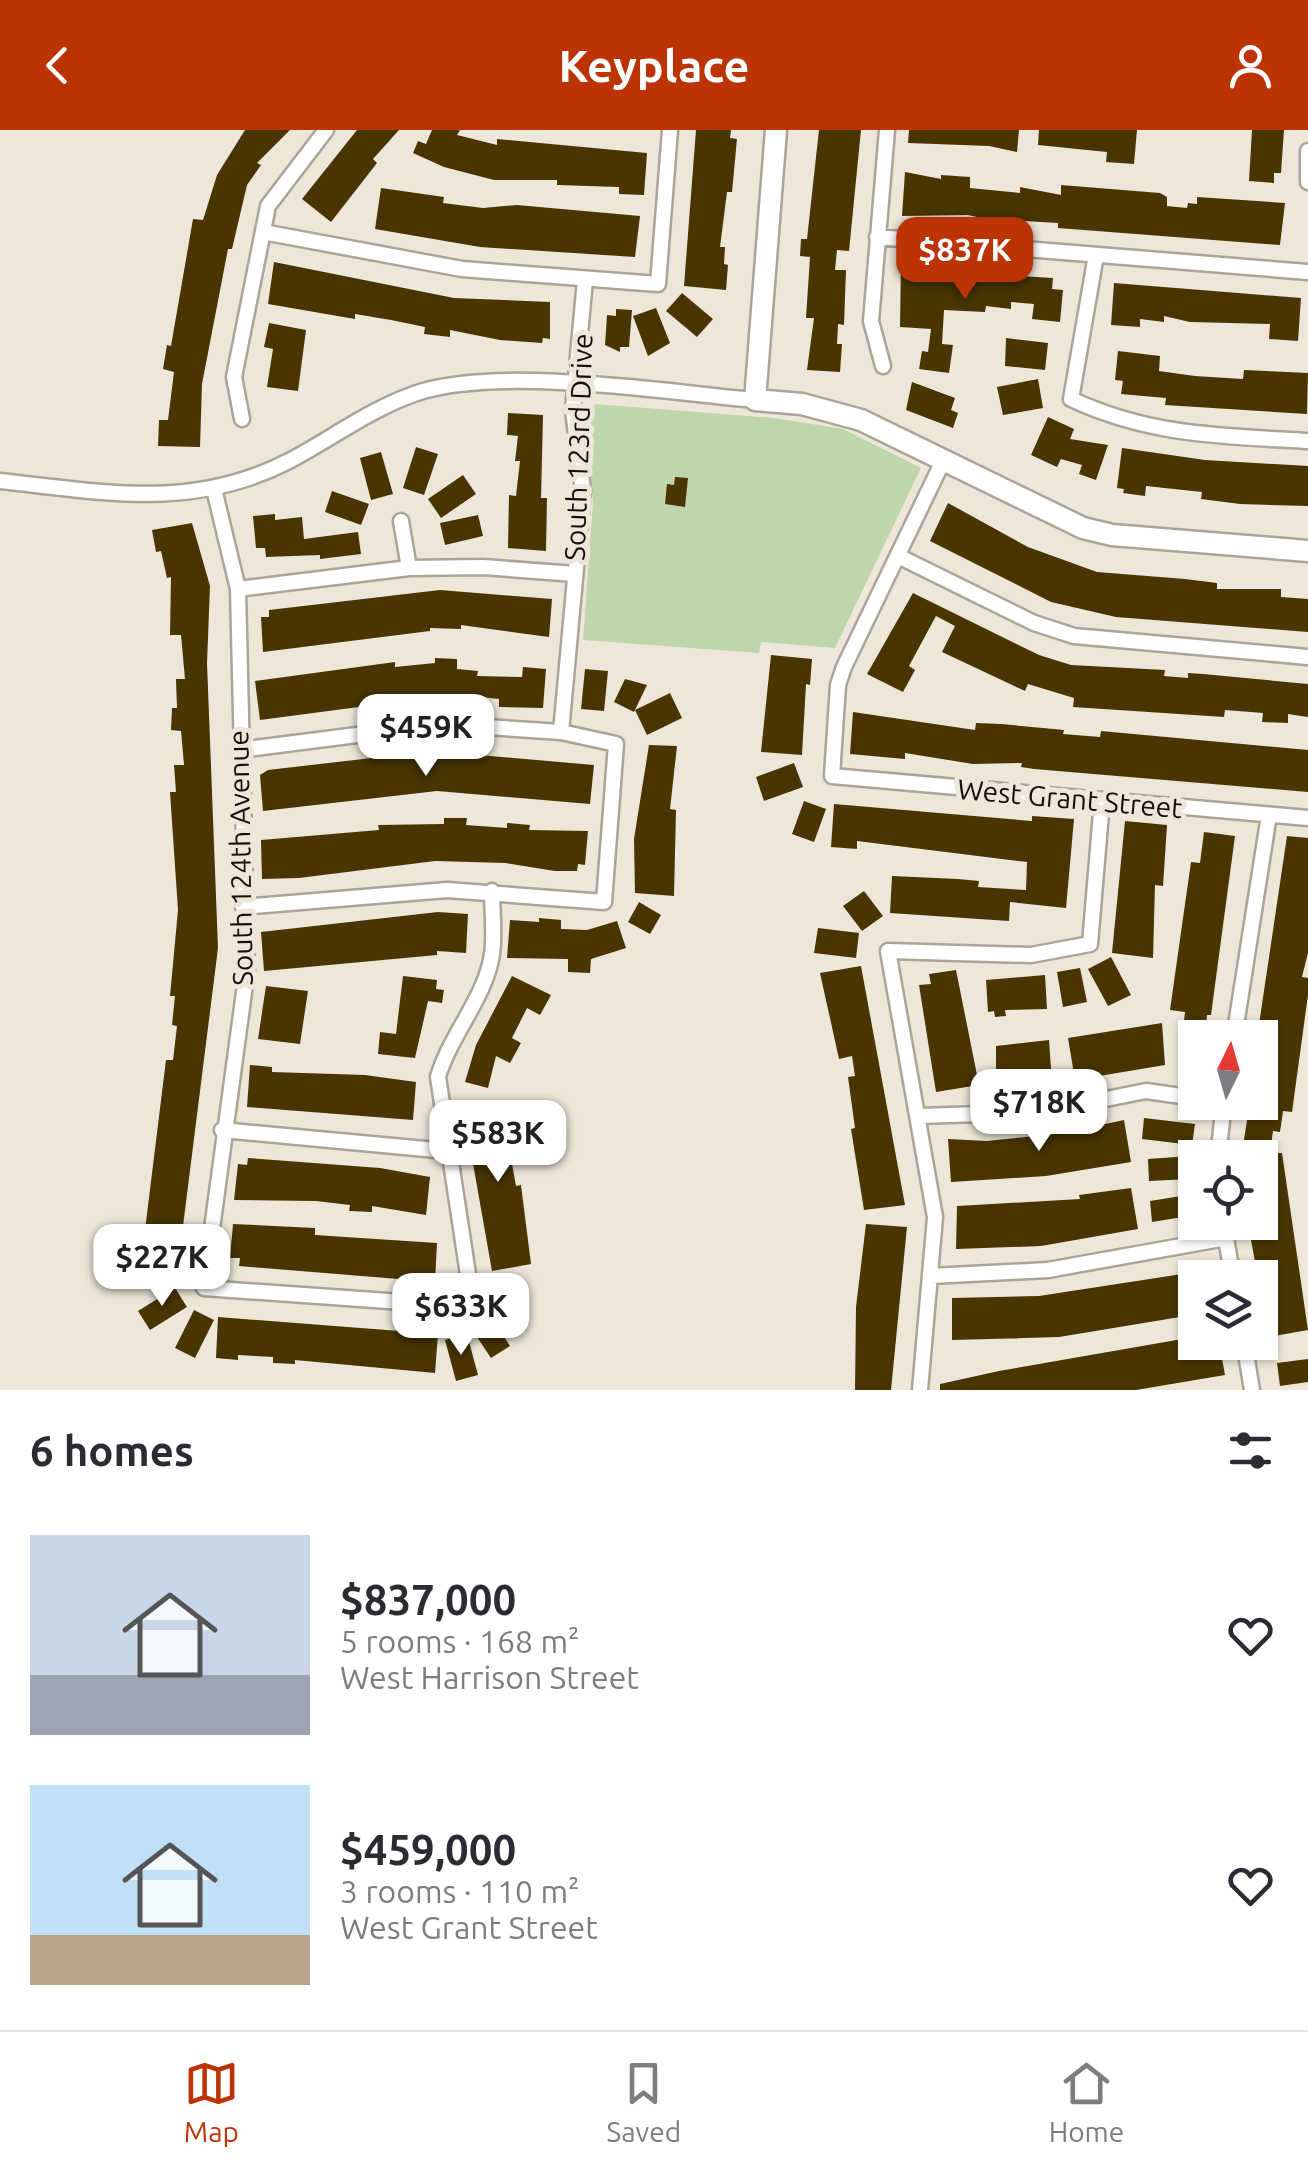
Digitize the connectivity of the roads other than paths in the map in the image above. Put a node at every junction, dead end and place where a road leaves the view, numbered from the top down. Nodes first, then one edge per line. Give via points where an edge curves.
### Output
1 (326, 130) edge
2 (670, 130) edge
3 (776, 130) edge
4 (887, 130) edge
5 (1308, 152) edge
6 (1308, 182) edge
7 (263, 232) junction
8 (877, 237) junction
9 (1096, 254) junction
10 (1308, 272) edge
11 (584, 280) junction
12 (882, 366) dead end
13 (576, 385) junction
14 (755, 400) junction
15 (242, 420) dead end
16 (1308, 440) edge
17 (944, 460) junction
18 (0, 481) edge
19 (214, 488) junction
20 (401, 521) dead end
21 (1308, 551) edge
22 (898, 556) junction
23 (409, 568) junction
24 (575, 574) junction
25 (238, 588) junction
26 (1308, 657) edge
27 (561, 732) junction
28 (239, 750) junction
29 (1102, 801) junction
30 (1268, 815) junction
31 (1308, 818) edge
32 (492, 891) junction
33 (242, 908) junction
34 (1237, 1020) edge
35 (1178, 1096) edge
36 (920, 1116) junction
37 (222, 1130) junction
38 (447, 1151) junction
39 (1181, 1240) edge
40 (931, 1276) junction
41 (1247, 1360) edge
42 (920, 1390) edge
43 (1252, 1390) edge

1 - 7 street via 268,206
2 - 11 street via 658,284
3 - 14 street
4 - 8 street
5 - 6 street
7 - 11 street via 462,269
7 - 15 street via 234,377
8 - 9 street
8 - 12 street via 870,321
9 - 10 street
9 - 16 street via 1071,400 1170,433
11 - 13 street, South 123rd Drive
13 - 14 street
13 - 19 street via 476,383 424,391 289,461
13 - 24 street, South 123rd Drive via 582,491
14 - 17 street via 847,415
17 - 21 street via 1083,528
17 - 22 street
18 - 19 street via 169,497
19 - 25 street, South 124th Avenue
20 - 23 street
22 - 26 street via 1074,636
22 - 29 street, West Grant Street via 838,685 832,776
23 - 24 street
23 - 25 street
24 - 27 street, South 123rd Drive
25 - 28 street, South 124th Avenue
27 - 28 street via 443,724
27 - 32 street via 616,744 604,902
28 - 33 street, South 124th Avenue
29 - 30 street, West Grant Street
29 - 36 street via 1090,944 1031,955 888,950
30 - 31 street, West Grant Street
30 - 34 street
32 - 33 street
32 - 38 street via 486,974 438,1077
33 - 37 street, South 124th Avenue via 246,970
35 - 36 street via 1146,1092 1041,1112
36 - 40 street via 935,1217
37 - 38 street
37 - 38 street, South 124th Avenue via 204,1288 473,1307
39 - 40 street via 1048,1270
40 - 42 street
41 - 43 street

